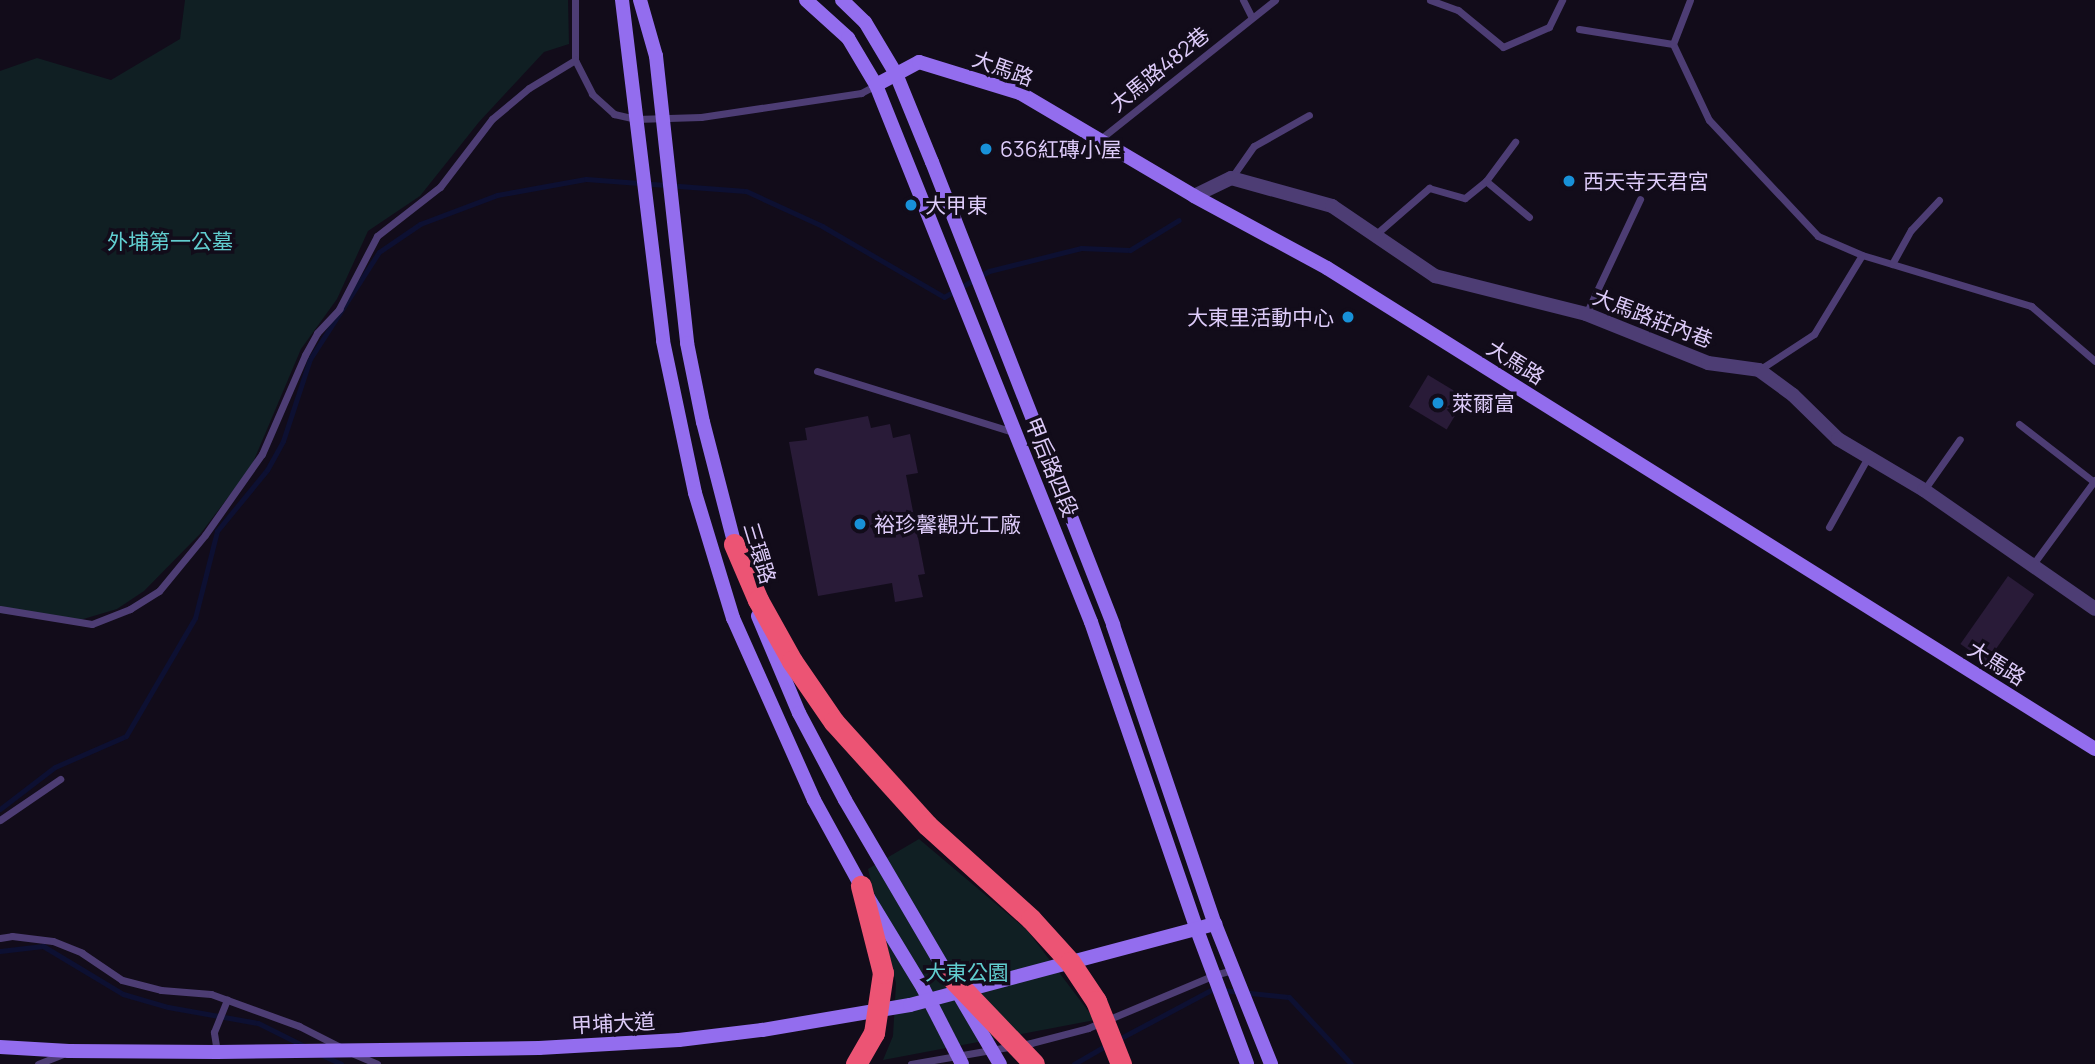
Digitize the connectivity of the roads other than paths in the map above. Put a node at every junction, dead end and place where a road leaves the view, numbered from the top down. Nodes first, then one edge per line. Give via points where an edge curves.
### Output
1 (575, 0) edge
2 (806, 0) edge
3 (842, 0) edge
4 (1243, 0) edge
5 (1275, 0) edge
6 (1430, 0) edge
7 (1562, 0) edge
8 (1690, 0) edge
9 (641, 2) edge
10 (623, 5) edge
11 (1251, 16) junction
12 (1579, 29) dead end
13 (1673, 44) junction
14 (575, 60) junction
15 (896, 74) junction
16 (876, 85) junction
17 (1308, 115) dead end
18 (1098, 140) junction
19 (1515, 142) dead end
20 (1231, 178) junction
21 (1486, 181) junction
22 (1194, 196) junction
23 (1640, 199) dead end
24 (1939, 200) dead end
25 (1529, 217) dead end
26 (1375, 235) junction
27 (1862, 255) junction
28 (1892, 264) junction
29 (1586, 314) junction
30 (2095, 361) edge
31 (817, 370) dead end
32 (1759, 370) junction
33 (2019, 424) dead end
34 (1015, 432) junction
35 (1960, 439) dead end
36 (1868, 457) junction
37 (2094, 481) edge
38 (1924, 490) junction
39 (1829, 527) dead end
40 (734, 544) junction
41 (2031, 567) junction
42 (0, 609) edge
43 (2095, 609) edge
44 (2095, 749) edge
45 (60, 779) dead end
46 (0, 820) edge
47 (861, 886) junction
48 (1215, 924) junction
49 (1197, 930) junction
50 (0, 938) edge
51 (1233, 970) junction
52 (1214, 975) junction
53 (951, 977) junction
54 (227, 1000) junction
55 (0, 1047) edge
56 (339, 1050) junction
57 (69, 1051) junction
58 (217, 1052) junction
59 (37, 1064) edge
60 (377, 1064) edge
61 (856, 1064) edge
62 (911, 1064) edge
63 (962, 1064) edge
64 (1000, 1064) edge
65 (1034, 1064) edge
66 (1121, 1064) edge
67 (1247, 1064) edge
68 (1271, 1064) edge

1 - 14 lane
2 - 16 street, 甲后路四段 via 848,38
3 - 15 street, 甲后路四段 via 865,22
4 - 11 lane
5 - 11 lane, 大馬路482巷
6 - 7 lane via 1458,10 1503,47 1549,27
8 - 13 lane
9 - 40 street, 三環路 via 656,56 687,343
10 - 47 street via 663,341 695,493 733,618 814,800
11 - 18 lane, 大馬路482巷
12 - 13 lane
13 - 27 lane via 1717,130 1818,236
14 - 16 lane via 592,94 614,114 636,119 701,117 861,93
14 - 42 lane via 529,88 492,119 440,187 377,236 340,309 317,333 305,355 262,454 159,591 92,624
15 - 16 street, 大馬路
15 - 18 street, 大馬路 via 919,62 1020,93
15 - 48 street, 甲后路四段 via 1113,625
16 - 34 street, 甲后路四段
17 - 20 lane via 1254,146
18 - 22 street, 大馬路
19 - 21 lane
20 - 22 street
20 - 26 street, 大馬路莊內巷 via 1332,206
21 - 25 lane
21 - 26 lane via 1465,198 1429,188
22 - 44 street, 大馬路 via 1327,268
23 - 29 lane
24 - 28 lane via 1911,230
26 - 29 street, 大馬路莊內巷 via 1435,276
27 - 28 lane
27 - 32 lane via 1814,334
28 - 30 lane via 2031,306
29 - 32 street, 大馬路莊內巷 via 1685,356
31 - 34 lane
32 - 36 street, 大馬路莊內巷 via 1838,439
33 - 37 lane
34 - 49 street, 甲后路四段 via 1091,622
35 - 38 lane
36 - 38 street, 大馬路莊內巷
36 - 39 lane
37 - 41 lane
38 - 41 street, 大馬路莊內巷
40 - 53 street, 三環路 via 799,713 845,800
40 - 66 highway via 792,661 834,722 927,825 1031,919 1070,962 1096,1001
41 - 43 street, 大馬路莊內巷
45 - 46 lane
47 - 61 highway via 883,973 874,1033
47 - 63 street via 923,988
48 - 49 street, 甲埔大道
48 - 51 street, 甲后路四段
49 - 52 street, 甲后路四段
49 - 56 street, 甲埔大道 via 910,1005 762,1030 604,1045
50 - 54 lane via 53,941 82,953 122,980
51 - 52 lane
51 - 68 street, 甲后路四段
52 - 62 lane via 1088,1028 1018,1046
52 - 67 street, 甲后路四段
53 - 64 street, 三環路
53 - 65 highway
54 - 56 lane via 299,1026
54 - 58 lane via 214,1032
55 - 57 street, 甲埔大道
56 - 58 street, 甲埔大道
56 - 60 lane
57 - 58 street, 甲埔大道
57 - 59 lane

